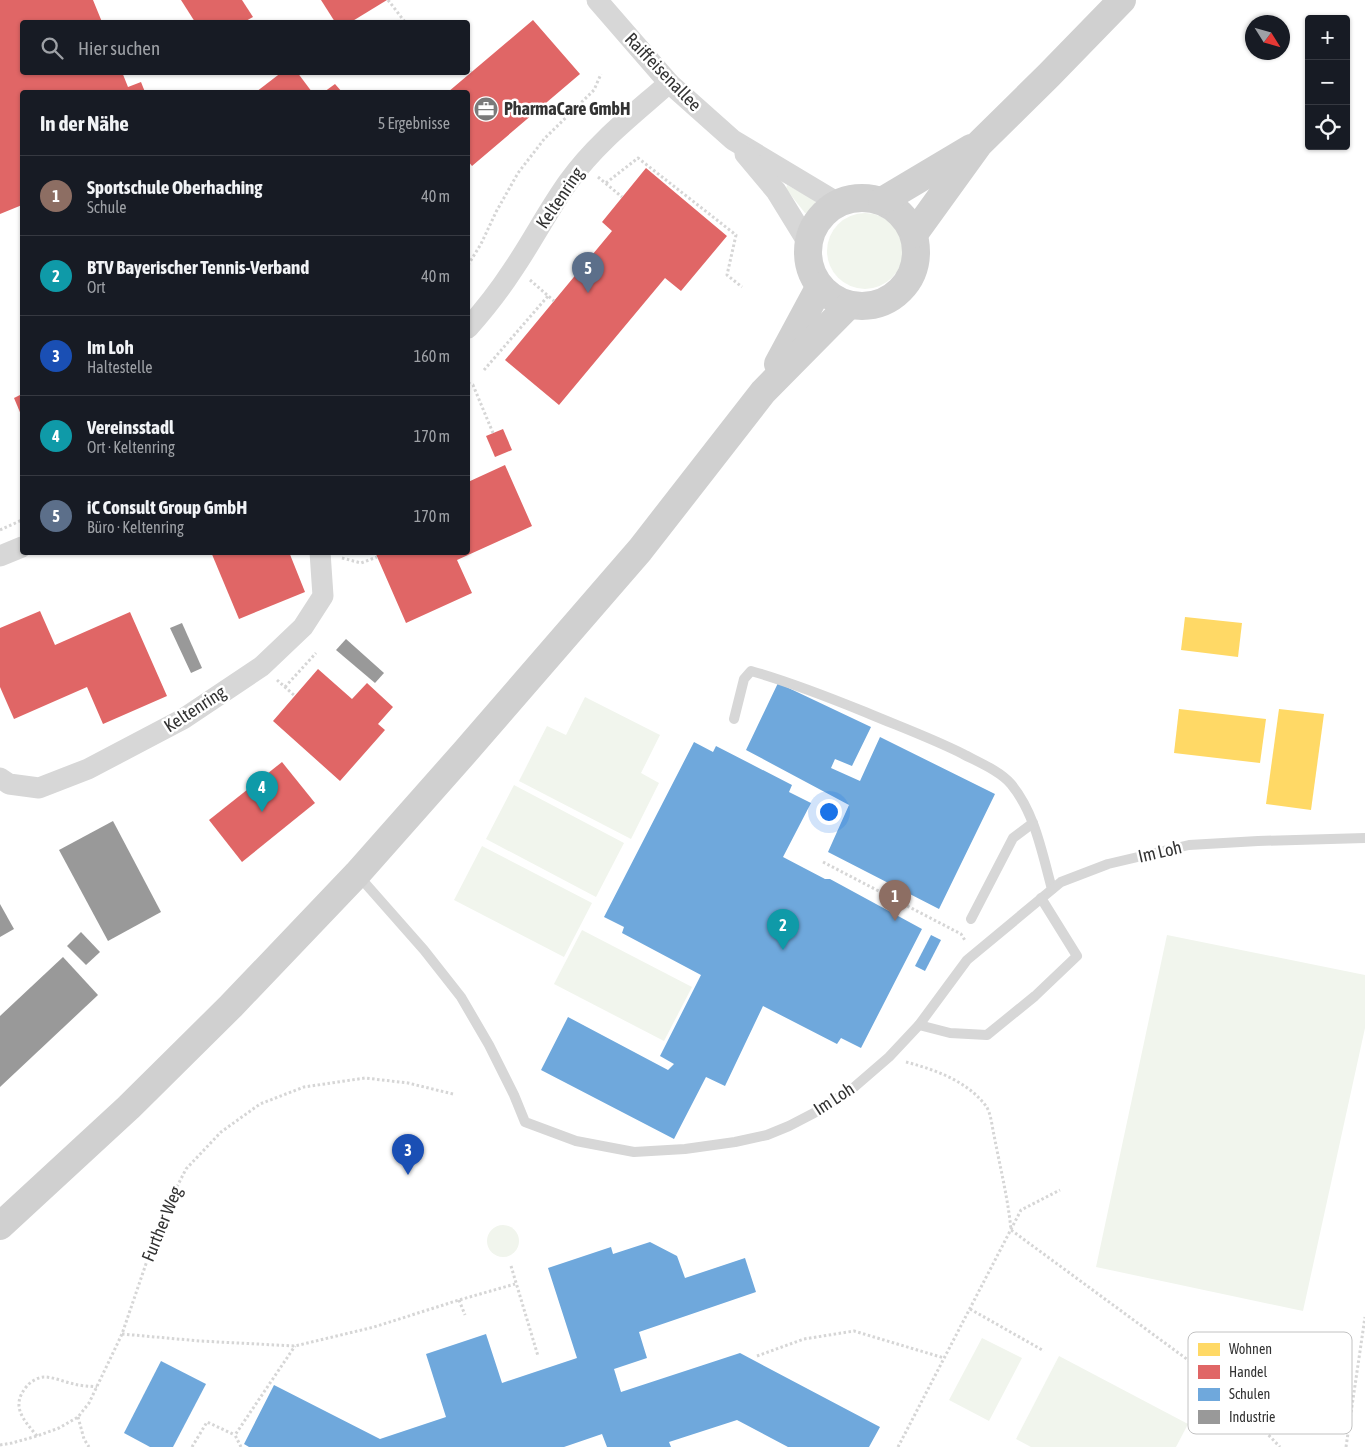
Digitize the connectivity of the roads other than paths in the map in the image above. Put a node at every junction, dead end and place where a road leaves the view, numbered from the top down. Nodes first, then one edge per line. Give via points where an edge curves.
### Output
1 (597, 0) edge
2 (1122, 0) edge
3 (669, 83) junction
4 (733, 140) junction
5 (979, 144) junction
6 (882, 200) junction
7 (838, 203) junction
8 (914, 234) junction
9 (808, 243) junction
10 (820, 286) junction
11 (849, 305) junction
12 (470, 326) edge
13 (763, 392) junction
14 (20, 548) edge
15 (328, 555) edge
16 (0, 556) edge
17 (734, 719) dead end
18 (0, 778) edge
19 (1033, 823) junction
20 (1365, 838) edge
21 (357, 874) junction
22 (1052, 889) junction
23 (1040, 898) junction
24 (971, 918) dead end
25 (919, 1025) junction
26 (0, 1226) edge

1 - 3 street, Raiffeisenallee
2 - 5 main road
3 - 4 street, Raiffeisenallee
3 - 12 street, Keltenring via 597,147 583,164 548,211 515,267
4 - 7 street, Raiffeisenallee
4 - 9 street, Raiffeisenallee via 776,191
5 - 6 main road
5 - 8 main road
6 - 7 main road via 852,198
6 - 8 main road via 901,214
7 - 9 main road via 818,219
8 - 11 main road via 916,263 902,288 878,304
9 - 10 main road via 810,266
10 - 11 main road
10 - 13 main road
11 - 13 main road
13 - 21 main road via 640,550
14 - 16 street
15 - 18 street, Keltenring via 323,596 303,627 262,666 183,719 88,769 39,788 9,784
17 - 19 lane via 744,678 751,671 778,678 936,741 989,767 1010,782
19 - 22 lane
19 - 24 lane via 1013,838
20 - 22 lane, Im Loh via 1189,845 1108,864 1060,882
21 - 25 lane, Im Loh via 461,997 489,1045 525,1122 576,1141 634,1152 735,1142 767,1135 814,1113 852,1090
21 - 26 main road via 225,1013
22 - 23 lane, Im Loh
23 - 25 lane, Im Loh via 967,960
23 - 25 lane via 1077,956 987,1035

